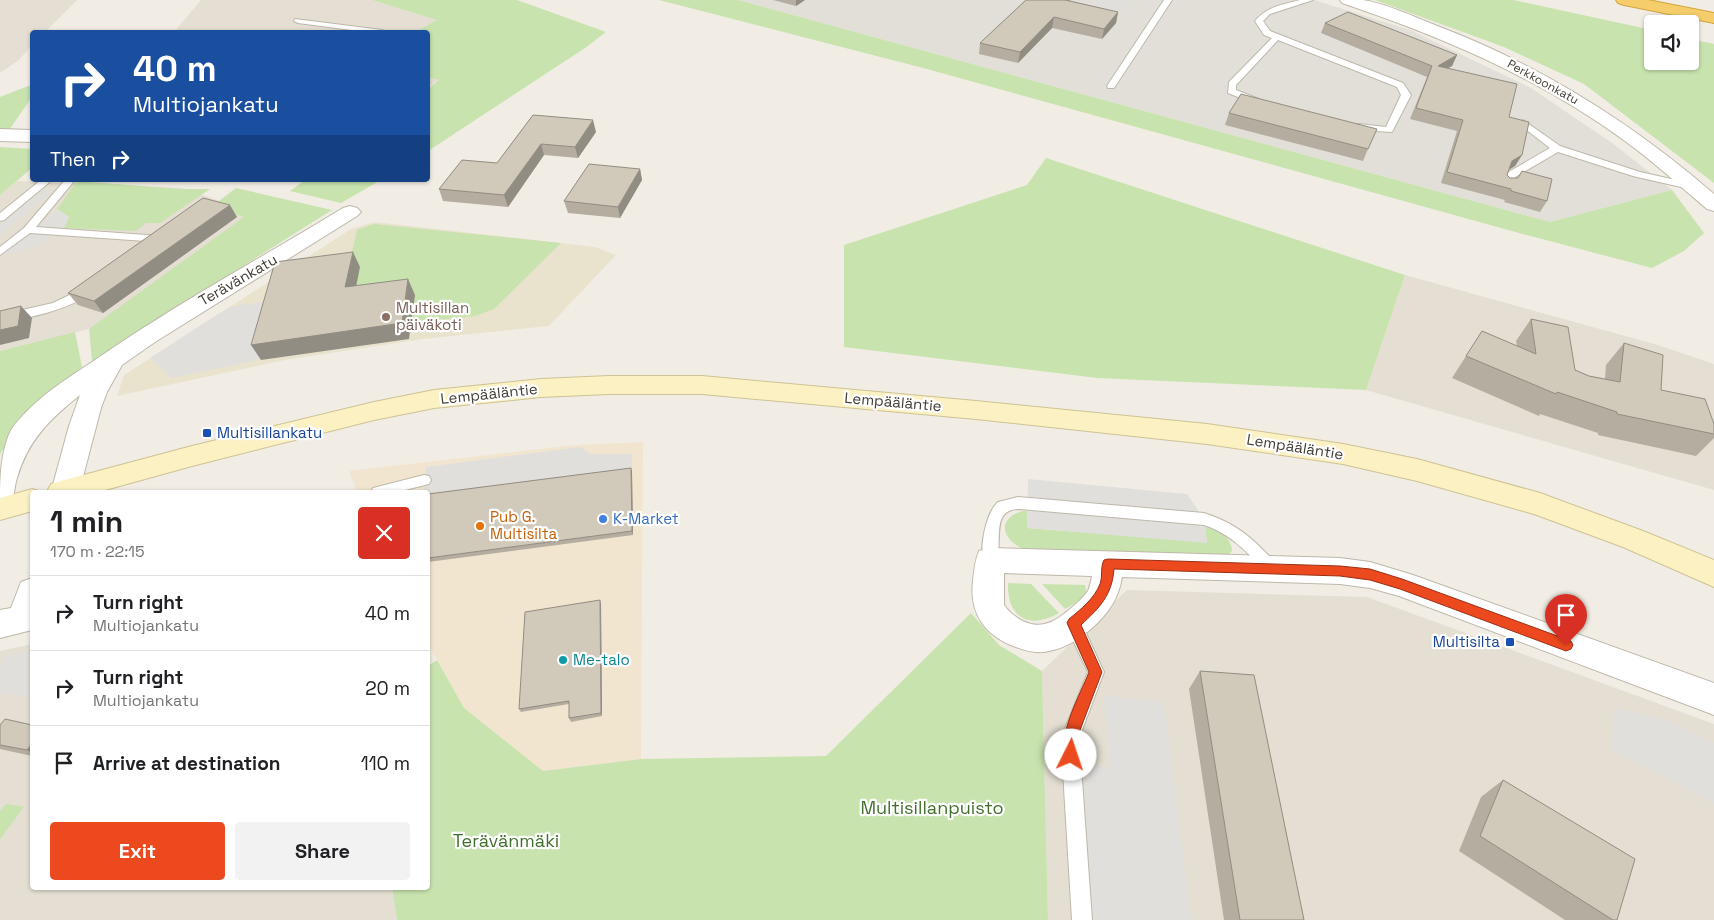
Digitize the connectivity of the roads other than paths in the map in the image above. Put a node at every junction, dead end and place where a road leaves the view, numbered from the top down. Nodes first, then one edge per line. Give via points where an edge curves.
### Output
1 (1168, 0) edge
2 (1309, 0) edge
3 (1348, 0) edge
4 (1624, 0) edge
5 (1683, 0) edge
6 (1714, 6) edge
7 (1714, 18) edge
8 (298, 21) dead end
9 (367, 30) edge
10 (1277, 37) junction
11 (1111, 86) dead end
12 (1265, 103) edge
13 (1523, 122) edge
14 (1347, 124) edge
15 (0, 135) edge
16 (30, 136) edge
17 (1557, 148) junction
18 (45, 182) edge
19 (68, 182) edge
20 (1507, 185) edge
21 (1695, 187) junction
22 (1714, 205) edge
23 (350, 212) dead end
24 (0, 218) edge
25 (28, 230) junction
26 (144, 250) edge
27 (0, 252) edge
28 (97, 283) edge
29 (0, 319) edge
30 (126, 349) junction
31 (424, 480) dead end
32 (65, 490) edge
33 (71, 490) edge
34 (386, 490) edge
35 (0, 496) edge
36 (30, 501) edge
37 (0, 509) edge
38 (990, 560) junction
39 (1108, 564) junction
40 (1272, 569) junction
41 (1714, 574) edge
42 (1073, 623) junction
43 (1714, 698) edge
44 (1082, 920) edge

1 - 11 lane
2 - 10 lane via 1267,12 1258,21 1267,33
3 - 21 street, Perkkoonkatu via 1426,26 1526,72 1626,132
4 - 7 highway
5 - 6 highway
8 - 9 lane
10 - 12 lane via 1232,84 1231,91
10 - 14 lane via 1400,85 1406,95 1389,130
13 - 17 lane
15 - 16 street
17 - 20 lane via 1511,175
17 - 21 lane via 1637,174
18 - 24 lane
19 - 25 lane
21 - 22 street, Perkkoonkatu
23 - 30 street, Terävänkatu
25 - 26 lane via 163,236
25 - 27 lane
28 - 29 lane via 74,300 54,308
30 - 32 street, Terävänkatu via 102,376 91,398
30 - 35 street, Terävänkatu via 43,411 21,438 3,478
31 - 34 lane
33 - 41 main road, Lempääläntie via 192,456 434,399 541,388 702,386 1207,434 1343,454 1417,470 1540,504 1633,538
36 - 37 main road
38 - 39 street
38 - 40 lane via 995,518 1001,507 1020,503 1212,521 1237,533
38 - 42 street via 987,596 990,609 1009,630 1026,637 1042,638 1056,635
39 - 40 street
39 - 42 street via 1107,582 1098,601
40 - 43 street via 1340,571 1402,584
42 - 44 lane via 1096,672 1070,738

